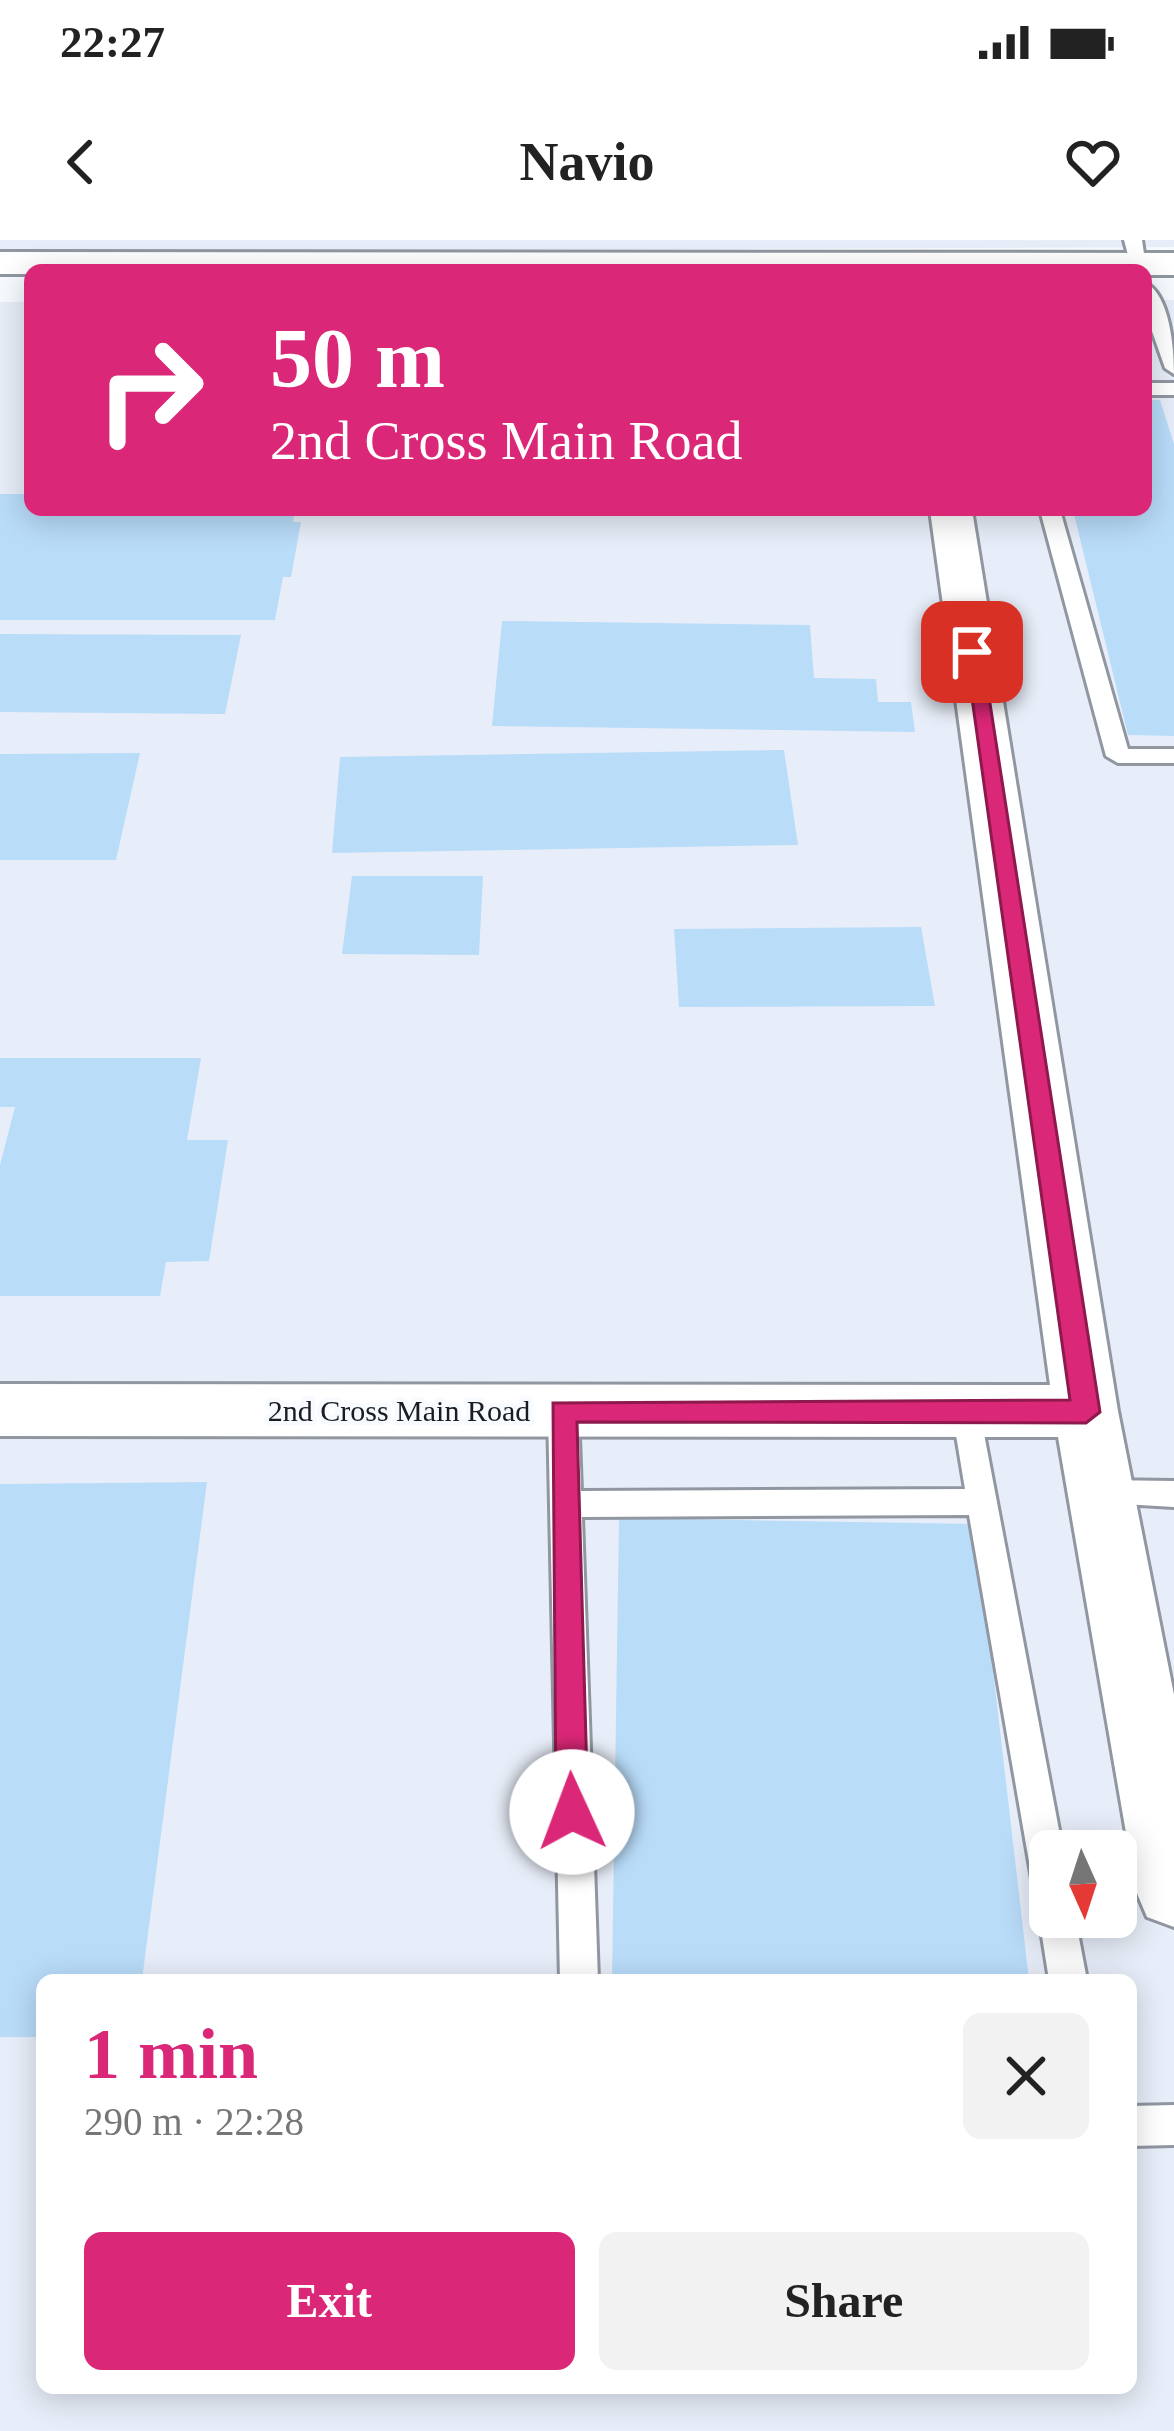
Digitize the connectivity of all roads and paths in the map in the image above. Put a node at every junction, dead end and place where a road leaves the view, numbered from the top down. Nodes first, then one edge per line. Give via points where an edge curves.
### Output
1 (0, 263) edge
2 (228, 264) edge
3 (1152, 276) edge
4 (1174, 368) edge
5 (952, 516) edge
6 (1052, 516) edge
7 (1174, 756) edge
8 (0, 1410) edge
9 (562, 1411) junction
10 (967, 1412) junction
11 (1086, 1412) junction
12 (1100, 1493) junction
13 (1174, 1494) edge
14 (983, 1502) junction
15 (564, 1504) junction
16 (1041, 1830) edge
17 (1174, 1891) edge
18 (1061, 1938) edge
19 (579, 1974) edge
20 (1067, 1974) edge
21 (1174, 2125) edge
22 (1137, 2126) edge

1 - 2 main road
3 - 4 lane
5 - 11 street
6 - 7 lane via 1118,756
8 - 9 street, 2nd Cross Main Road
9 - 10 street, 2nd Cross Main Road
9 - 15 lane
10 - 11 street, 2nd Cross Main Road
10 - 14 lane
11 - 12 street
12 - 13 lane
12 - 17 street
14 - 15 lane
14 - 16 lane
15 - 19 lane
18 - 20 lane
21 - 22 lane

